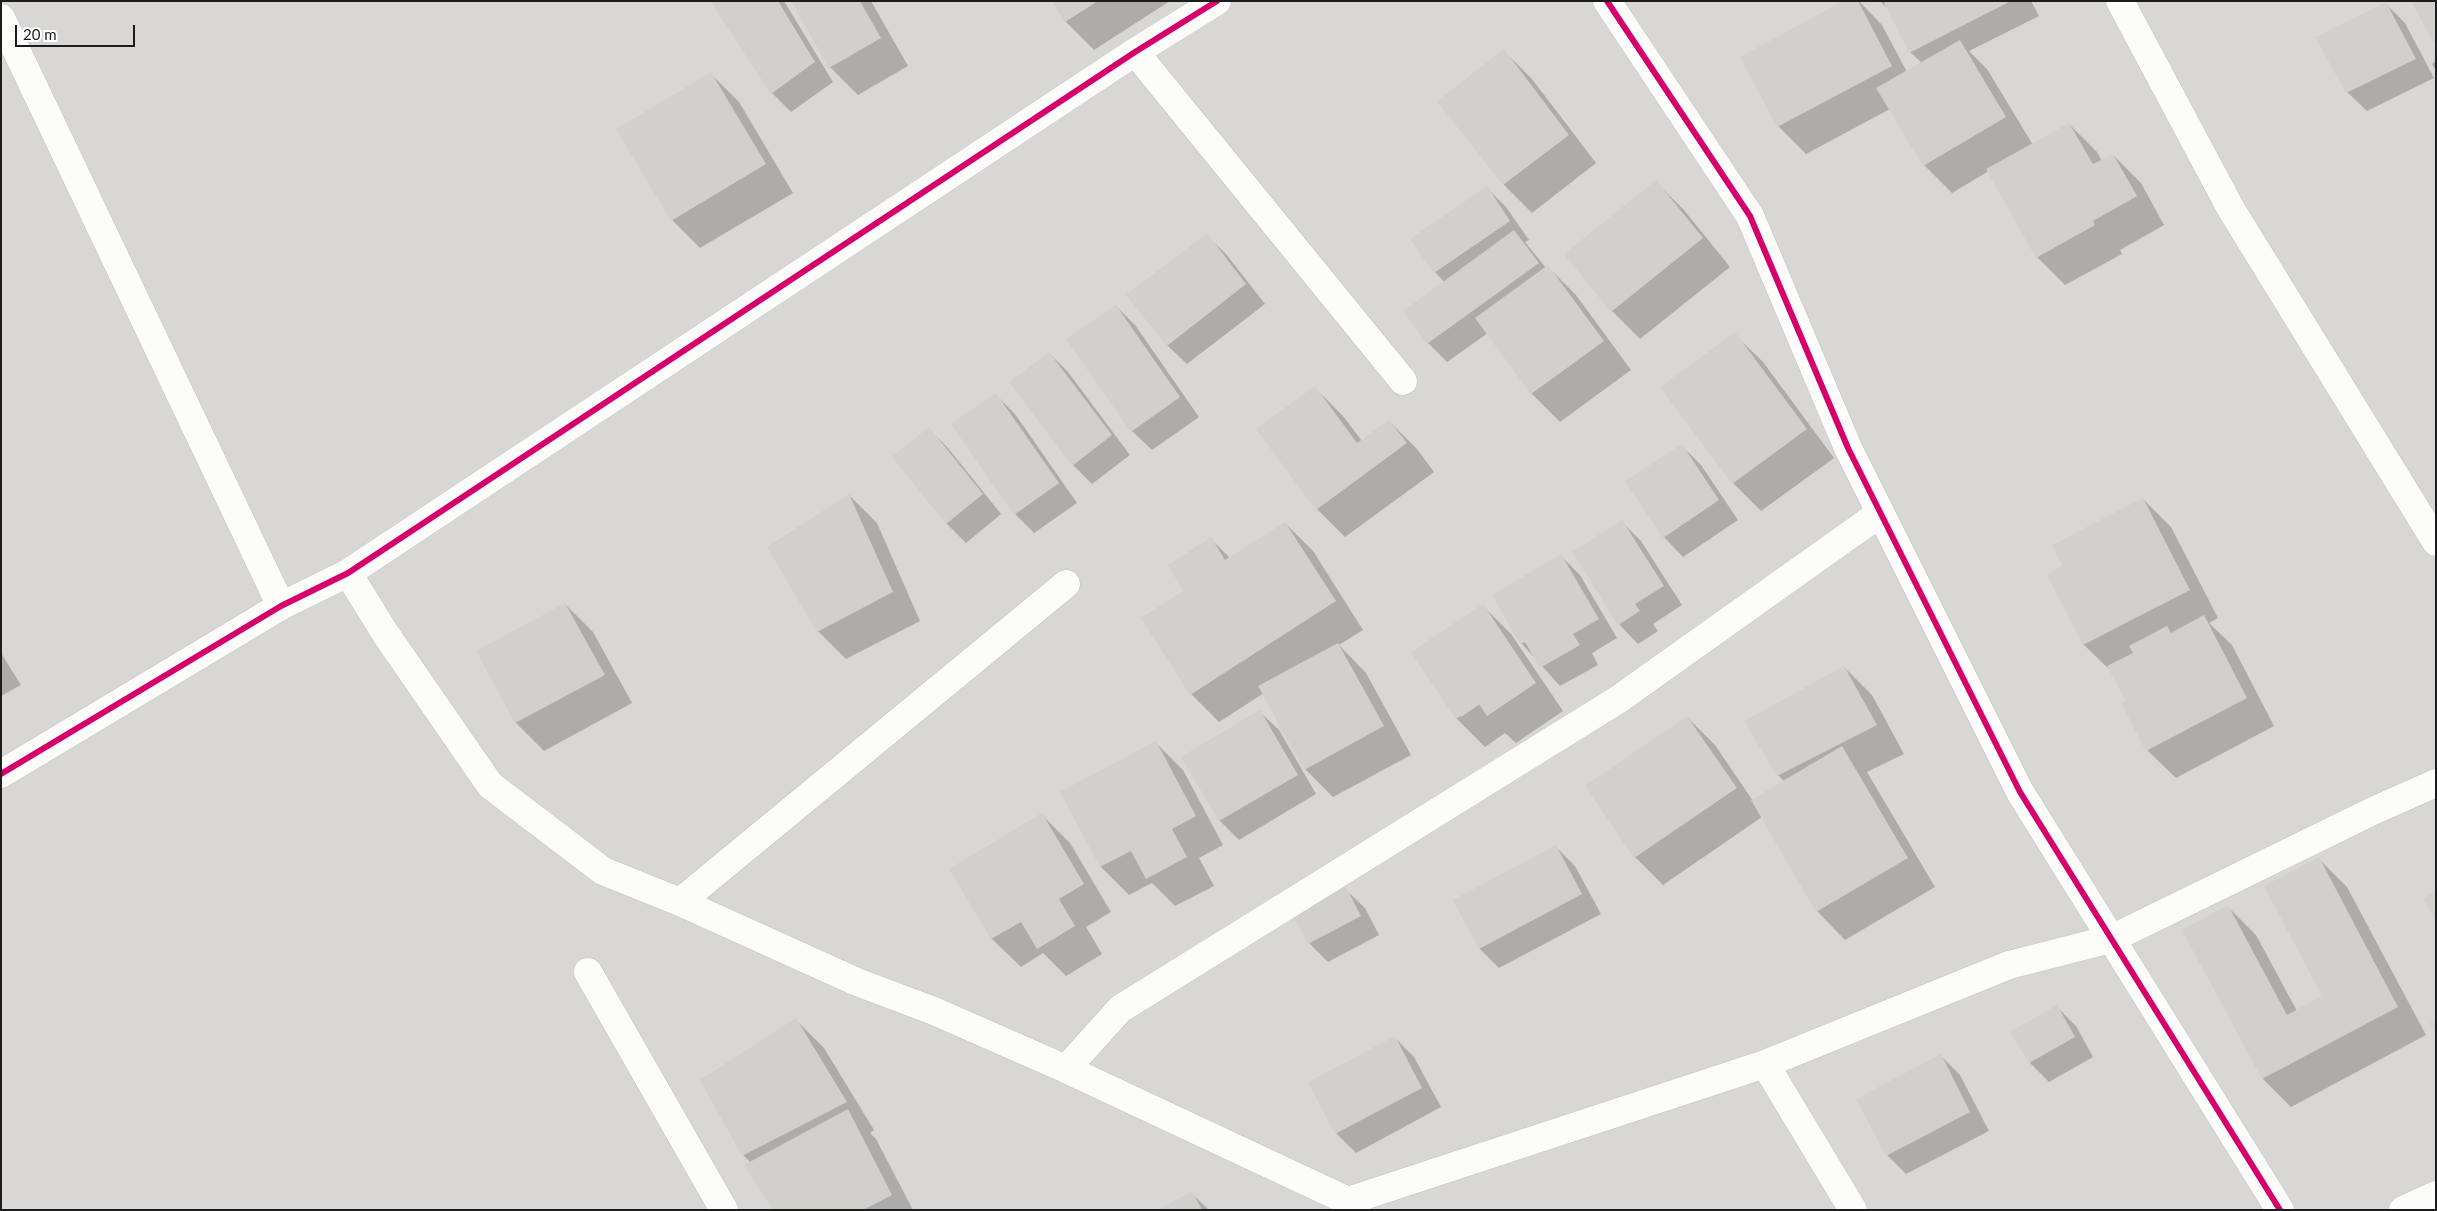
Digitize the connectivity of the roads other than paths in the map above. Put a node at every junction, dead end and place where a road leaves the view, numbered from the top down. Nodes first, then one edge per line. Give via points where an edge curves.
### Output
1 (1217, 1) edge
2 (1607, 1) edge
3 (2120, 1) edge
4 (1, 18) edge
5 (1135, 52) junction
6 (1403, 381) dead end
7 (1879, 514) junction
8 (2436, 542) edge
9 (348, 573) junction
10 (1066, 584) dead end
11 (281, 606) junction
12 (1, 774) edge
13 (2436, 783) edge
14 (680, 902) junction
15 (2111, 939) junction
16 (588, 972) dead end
17 (1765, 1064) junction
18 (1066, 1069) junction
19 (2436, 1195) edge
20 (1352, 1206) edge
21 (724, 1210) edge
22 (1853, 1210) edge
23 (2280, 1210) edge
24 (2403, 1210) edge

1 - 5 street
2 - 7 street via 1750,216
3 - 8 street via 2231,209
4 - 11 street
5 - 6 street
5 - 9 street
7 - 15 street via 2020,792
7 - 18 street via 1619,699 1120,1009
9 - 11 street
9 - 14 street via 385,633 490,785 602,871
10 - 14 street
11 - 12 street
13 - 15 street
14 - 18 street via 857,982 934,1011
15 - 17 street via 2009,965
15 - 23 street
16 - 21 street
17 - 20 street
17 - 22 street
18 - 20 street
19 - 24 street

